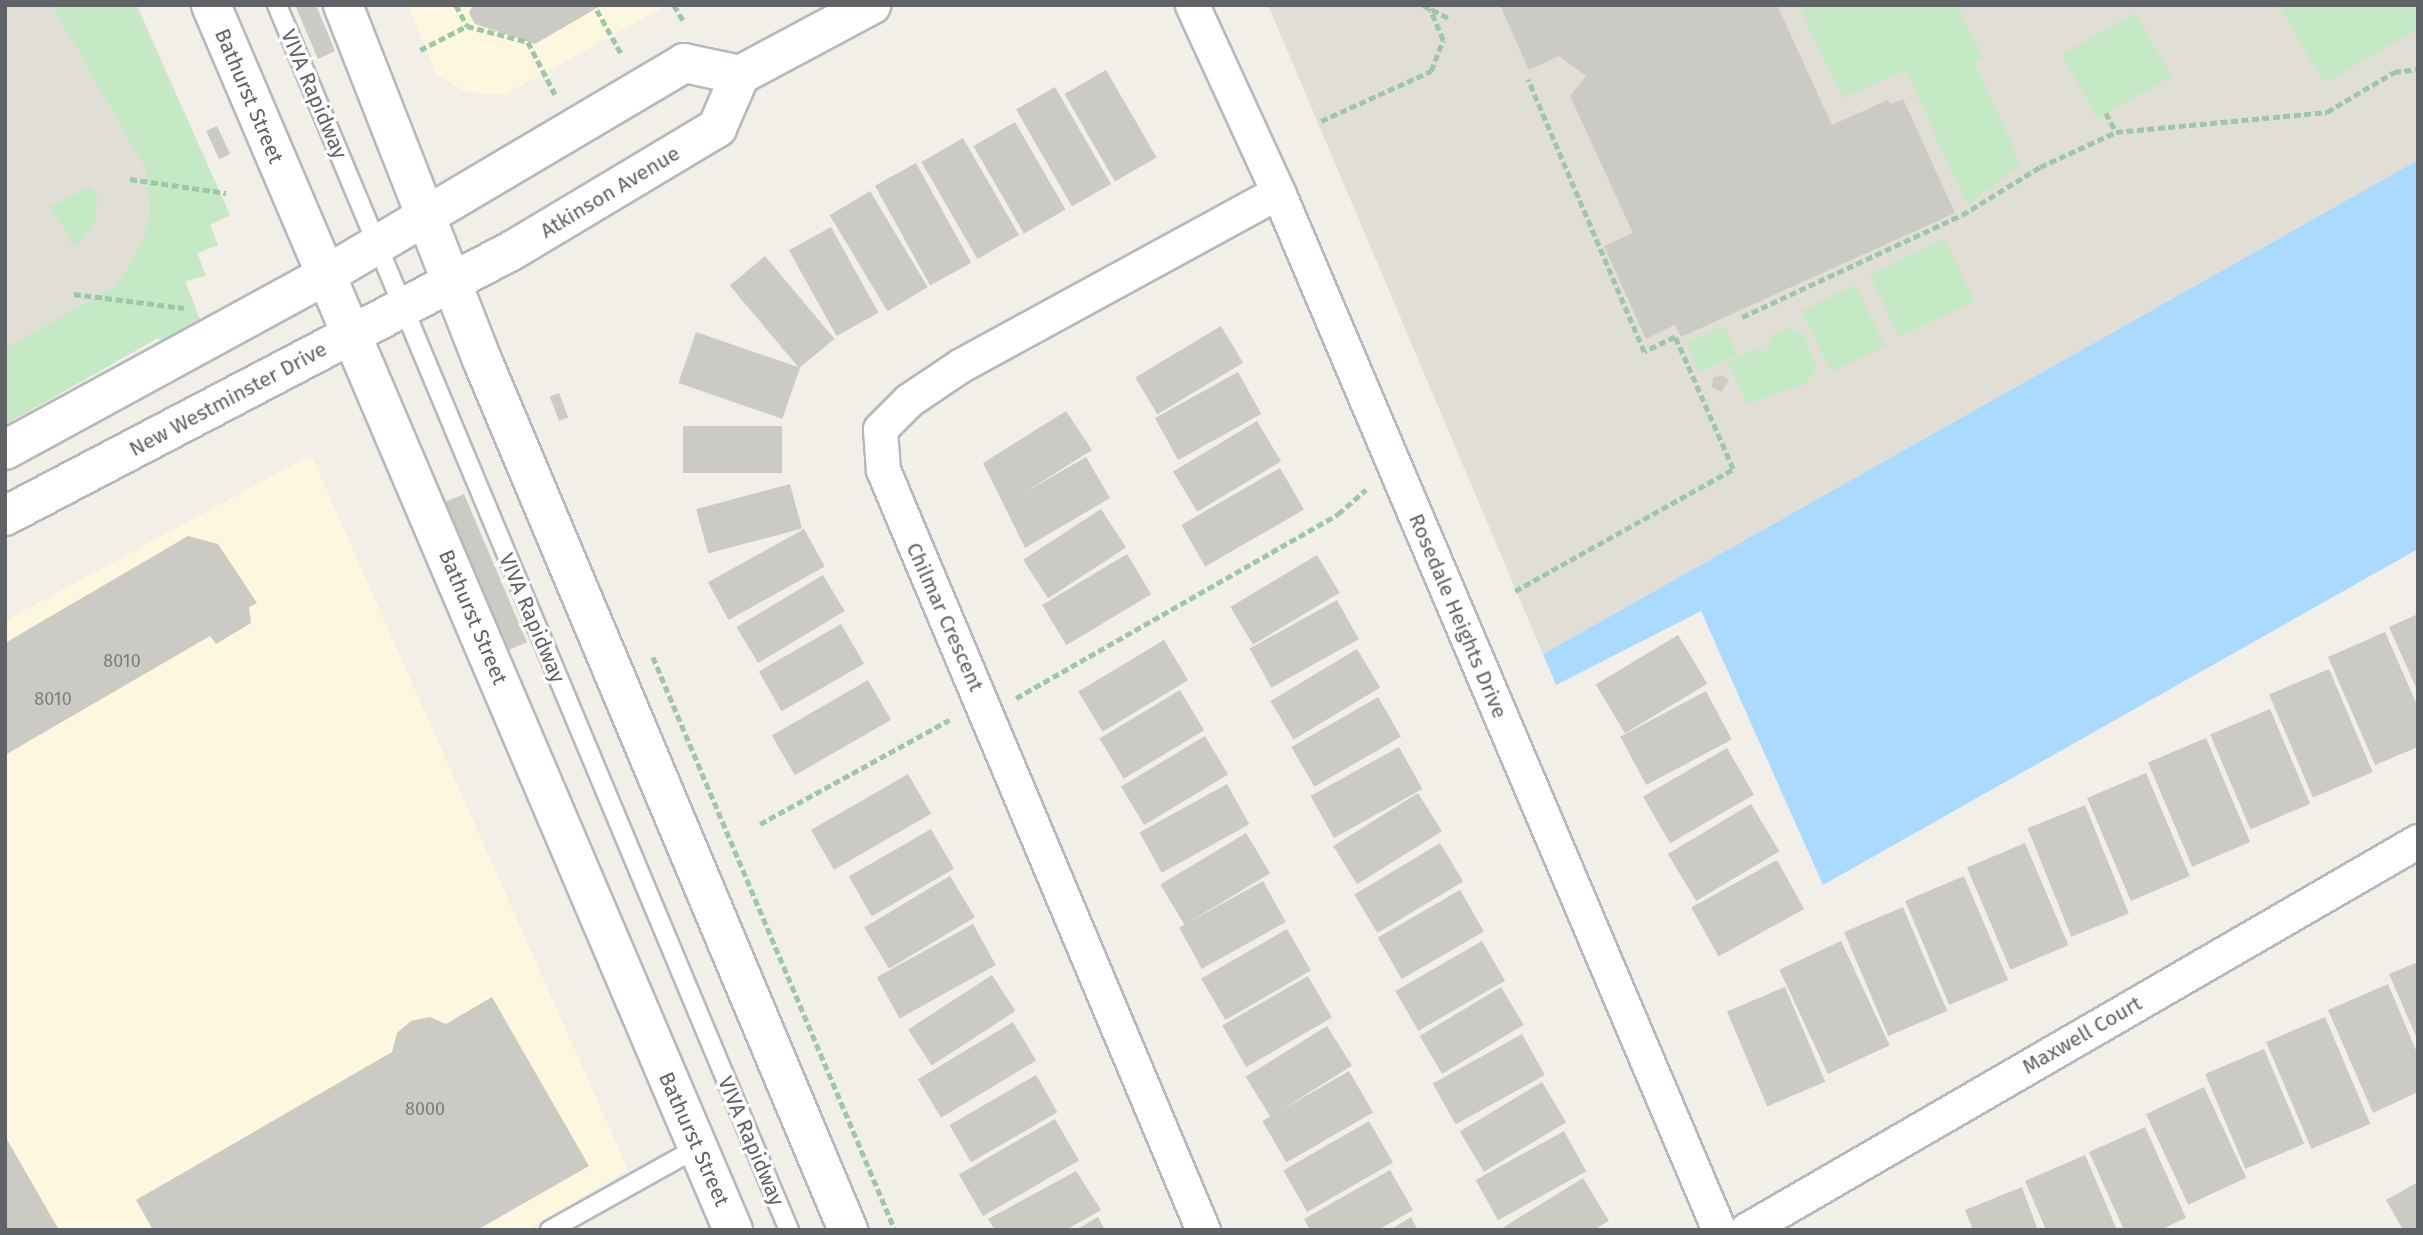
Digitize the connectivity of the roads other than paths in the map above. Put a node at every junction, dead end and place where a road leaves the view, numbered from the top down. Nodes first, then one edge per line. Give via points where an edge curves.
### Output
1 (211, 5) edge
2 (277, 5) edge
3 (343, 5) edge
4 (871, 5) edge
5 (1192, 5) edge
6 (740, 75) junction
7 (1278, 192) junction
8 (427, 217) junction
9 (376, 246) junction
10 (326, 275) junction
11 (451, 282) junction
12 (402, 310) junction
13 (352, 335) junction
14 (5, 450) edge
15 (5, 516) edge
16 (2418, 841) edge
17 (697, 1147) junction
18 (550, 1230) edge
19 (733, 1230) edge
20 (789, 1230) edge
21 (848, 1230) edge
22 (1203, 1230) edge
23 (1719, 1230) edge
24 (1746, 1230) edge

1 - 10 main road, Bathurst Street
2 - 9 lane, VIVA Rapidway
3 - 8 main road
4 - 6 main road
5 - 7 street, Rosedale Heights Drive
6 - 8 main road via 684,63
6 - 11 main road, Atkinson Avenue via 717,128
7 - 22 street, Chilmar Crescent via 961,365 909,400 880,429 883,470
7 - 23 street, Rosedale Heights Drive
8 - 9 main road
8 - 11 main road
9 - 10 main road
9 - 12 lane, VIVA Rapidway
10 - 13 main road, Bathurst Street
10 - 14 main road
11 - 12 main road, New Westminster Drive
11 - 21 main road
12 - 13 main road, New Westminster Drive
12 - 20 lane, VIVA Rapidway
13 - 15 main road, New Westminster Drive
13 - 17 main road, Bathurst Street
16 - 24 street, Maxwell Court
17 - 18 lane
17 - 19 main road, Bathurst Street

